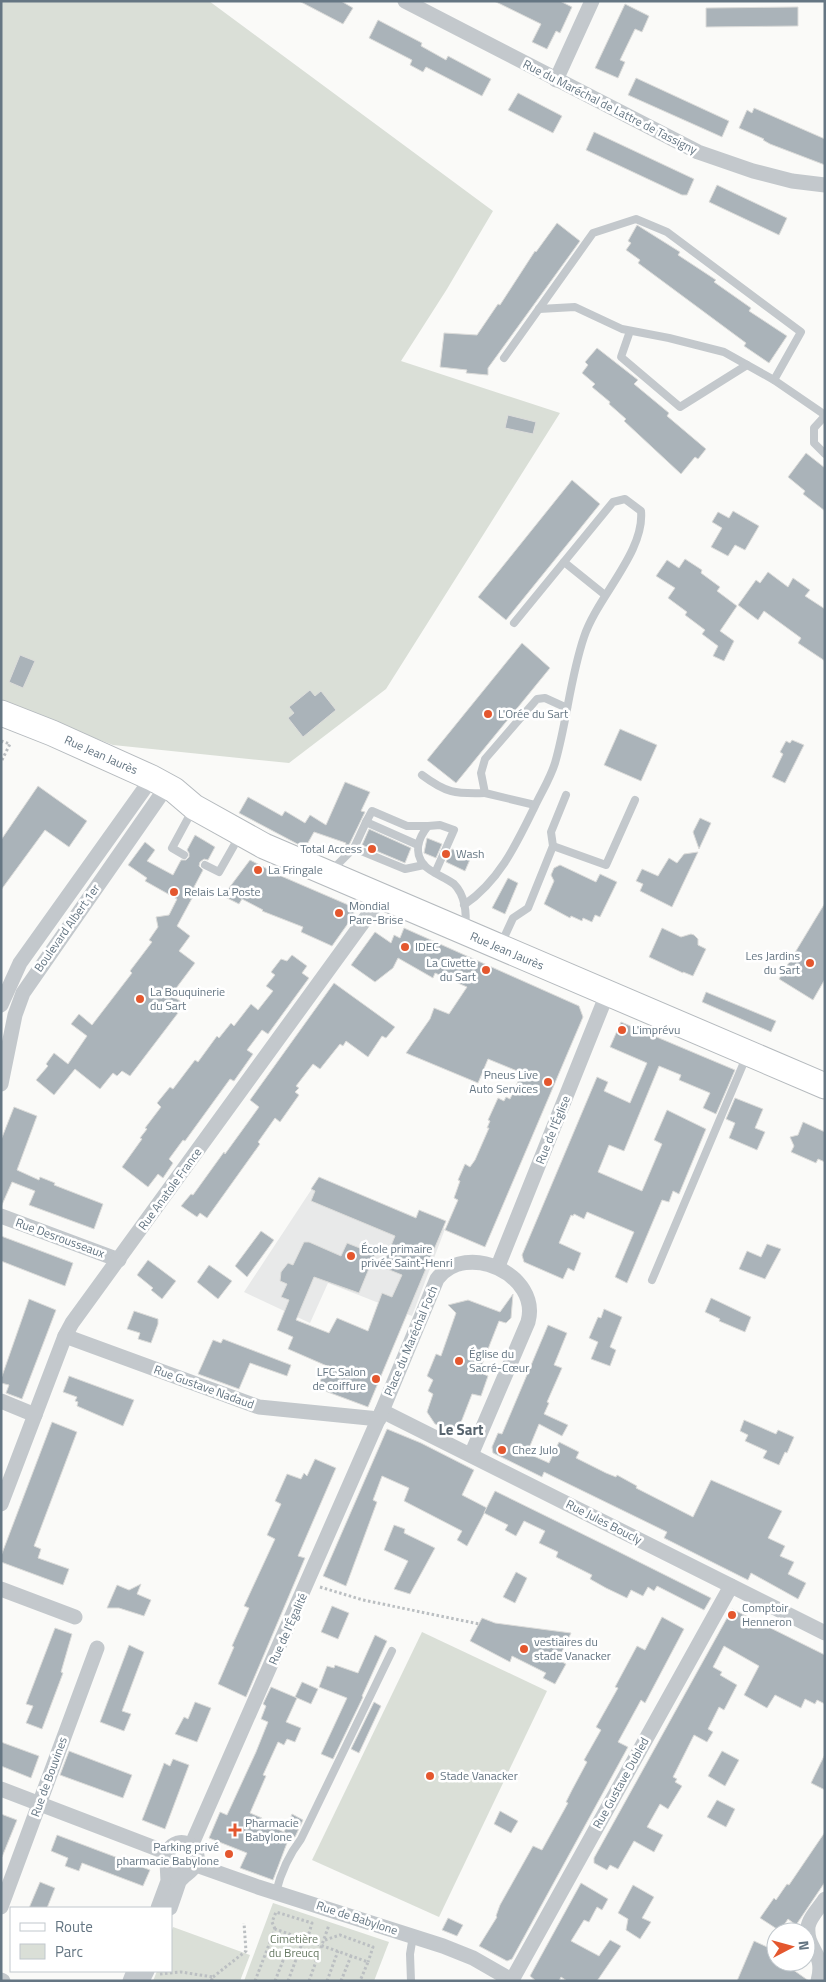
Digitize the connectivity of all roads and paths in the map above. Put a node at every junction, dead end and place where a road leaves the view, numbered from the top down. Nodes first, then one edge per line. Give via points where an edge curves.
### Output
1 (405, 1) edge
2 (592, 1) edge
3 (556, 80) junction
4 (825, 185) edge
5 (539, 309) junction
6 (630, 331) junction
7 (504, 358) dead end
8 (747, 365) junction
9 (774, 380) junction
10 (825, 415) edge
11 (825, 454) edge
12 (564, 562) junction
13 (605, 595) junction
14 (514, 623) dead end
15 (567, 708) junction
16 (1, 713) edge
17 (1, 727) edge
18 (1, 741) edge
19 (1, 762) edge
20 (422, 775) dead end
21 (156, 786) junction
22 (485, 793) junction
23 (566, 796) dead end
24 (635, 800) dead end
25 (535, 805) junction
26 (194, 807) junction
27 (366, 822) junction
28 (428, 826) junction
29 (240, 834) junction
30 (418, 845) junction
31 (553, 846) junction
32 (354, 848) junction
33 (184, 855) dead end
34 (205, 865) dead end
35 (424, 865) junction
36 (436, 872) junction
37 (328, 874) junction
38 (382, 896) junction
39 (464, 905) junction
40 (464, 933) junction
41 (499, 948) junction
42 (607, 994) junction
43 (1, 1005) edge
44 (748, 1054) junction
45 (1, 1084) edge
46 (825, 1086) edge
47 (1, 1216) edge
48 (119, 1260) junction
49 (498, 1266) junction
50 (652, 1280) dead end
51 (65, 1336) junction
52 (1, 1401) edge
53 (35, 1415) junction
54 (381, 1415) junction
55 (471, 1455) junction
56 (1, 1504) edge
57 (308, 1583) junction
58 (731, 1586) junction
59 (1, 1589) edge
60 (75, 1618) dead end
61 (479, 1624) dead end
62 (825, 1633) edge
63 (97, 1648) dead end
64 (392, 1651) dead end
65 (1, 1789) edge
66 (40, 1804) junction
67 (192, 1846) junction
68 (168, 1857) junction
69 (193, 1868) junction
70 (276, 1892) junction
71 (825, 1900) edge
72 (1, 1907) edge
73 (158, 1907) edge
74 (170, 1907) edge
75 (334, 1910) junction
76 (244, 1923) dead end
77 (275, 1928) junction
78 (292, 1935) junction
79 (413, 1936) junction
80 (305, 1939) junction
81 (324, 1940) junction
82 (323, 1945) junction
83 (338, 1951) junction
84 (351, 1956) junction
85 (368, 1962) junction
86 (152, 1972) edge
87 (213, 1977) junction
88 (513, 1980) edge
89 (142, 1981) edge
90 (211, 1981) edge
91 (255, 1981) edge
92 (275, 1981) edge
93 (288, 1981) edge
94 (309, 1981) edge
95 (327, 1981) edge
96 (340, 1981) edge
97 (360, 1981) edge
98 (411, 1981) edge
99 (818, 1981) edge

1 - 3 street, Rue du Maréchal de Lattre de Tassigny
2 - 3 street
3 - 4 street, Rue du Maréchal de Lattre de Tassigny via 706,155 772,176
5 - 6 lane via 575,307
5 - 7 lane
5 - 9 lane via 594,233 636,218 667,232 802,332
6 - 8 lane via 724,352
6 - 8 lane via 622,357 680,407
8 - 9 lane
9 - 10 lane
10 - 11 lane via 814,428 814,444
12 - 13 lane
12 - 13 lane via 613,502 624,499 635,505 641,511 639,535 634,549
12 - 14 lane
13 - 15 lane via 584,636
15 - 22 lane via 544,698 537,699 485,759 481,773
15 - 25 lane via 555,764
16 - 21 main road, Rue Jean Jaurès via 52,733
17 - 21 main road, Rue Jean Jaurès
18 - 19 path via 10,744
20 - 22 lane via 451,792
21 - 26 main road, Rue Jean Jaurès
21 - 43 street, Boulevard Albert 1er via 20,963
21 - 45 street, Boulevard Albert 1er via 23,993 15,1015
22 - 25 lane
23 - 31 lane via 551,832
24 - 31 lane via 606,865
25 - 39 lane via 511,854 495,877 478,896
26 - 29 main road, Rue Jean Jaurès
26 - 33 lane via 172,848
27 - 28 lane via 372,811 407,826
27 - 30 lane
27 - 32 lane
28 - 30 lane
28 - 36 lane via 440,825 454,830
29 - 34 lane via 219,872
29 - 37 main road, Rue Jean Jaurès
30 - 35 lane
31 - 41 lane via 528,908 513,918
32 - 35 lane via 406,869
32 - 37 lane
35 - 36 lane
36 - 39 lane via 454,884
37 - 38 main road, Rue Jean Jaurès
38 - 40 main road, Rue Jean Jaurès
38 - 48 street, Rue Anatole France
39 - 40 lane via 467,916
40 - 41 main road, Rue Jean Jaurès
41 - 42 main road, Rue Jean Jaurès
42 - 44 main road, Rue Jean Jaurès
42 - 49 street, Rue de l'Église
44 - 46 main road, Rue Jean Jaurès
44 - 50 lane
47 - 48 street, Rue Desrousseaux
48 - 51 street, Rue Anatole France
49 - 54 street, Place du Maréchal Foch via 461,1264 440,1275
49 - 55 street via 524,1292 529,1303 529,1317
51 - 53 street, Rue Anatole France
51 - 54 street, Rue Gustave Nadaud via 259,1407
52 - 53 street
53 - 56 street, Rue Anatole France
54 - 55 street, Rue Jules Boucly
54 - 57 street, Rue de l'Égalité
55 - 58 street, Rue Jules Boucly
57 - 61 path via 363,1600
57 - 67 street, Rue de l'Égalité
58 - 62 street, Rue Jules Boucly
58 - 88 street, Rue Gustave Dubled
59 - 60 street
63 - 66 street, Rue de Bouvines
64 - 70 lane via 301,1839 290,1853
65 - 66 street
66 - 68 street
66 - 72 street, Rue de Bouvines
67 - 68 street via 179,1843 171,1848
67 - 69 street via 197,1856
68 - 69 street via 172,1870 176,1872 183,1873
68 - 73 street via 168,1881
69 - 70 street, Rue de Babylone
69 - 74 street via 180,1882
70 - 75 street, Rue de Babylone
71 - 99 street via 808,1927 813,1943 824,1958 825,1967
75 - 79 street, Rue de Babylone
75 - 81 path
76 - 87 path via 246,1951
77 - 78 path
77 - 80 path via 272,1922 276,1912 312,1924
77 - 91 path
78 - 80 path
78 - 92 path
79 - 88 street, Rue de Babylone via 457,1951
79 - 98 lane
80 - 82 path
80 - 93 path
81 - 82 path
81 - 85 path via 340,1935 373,1947
82 - 83 path
82 - 94 path
83 - 84 path
83 - 95 path
84 - 85 path
84 - 96 path
85 - 97 path
86 - 87 path
86 - 89 street
87 - 90 path

